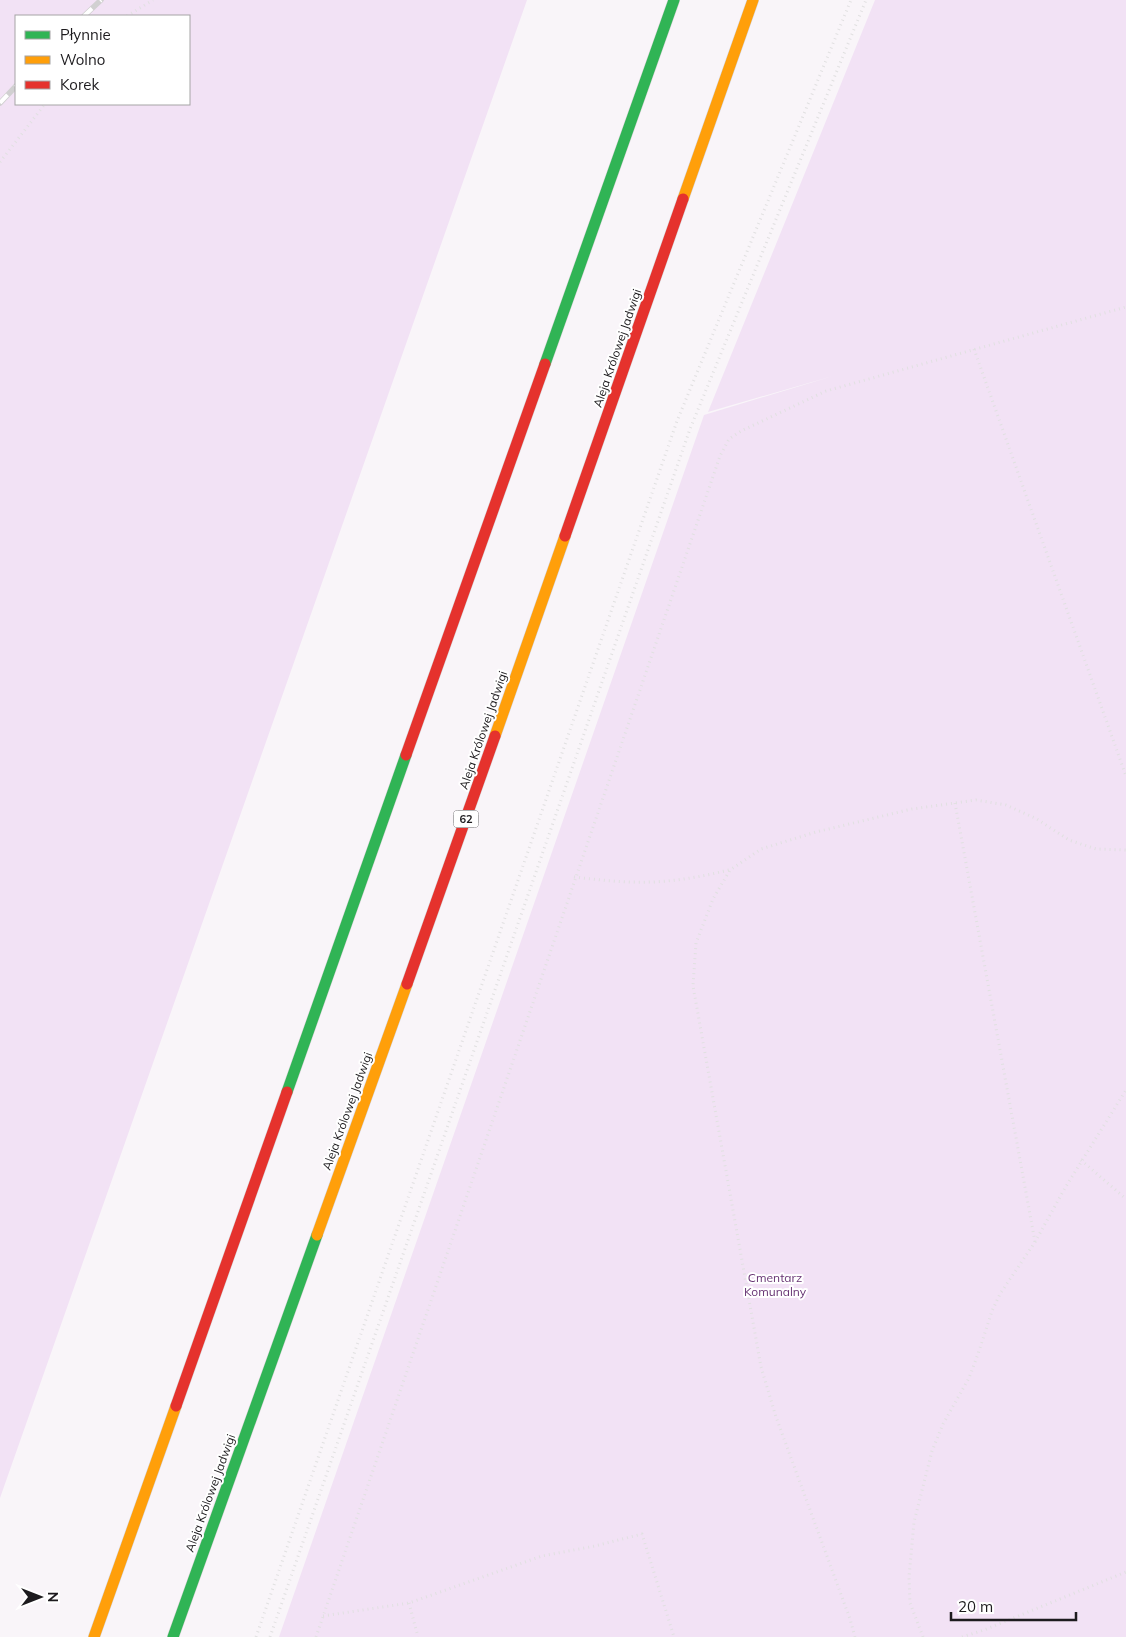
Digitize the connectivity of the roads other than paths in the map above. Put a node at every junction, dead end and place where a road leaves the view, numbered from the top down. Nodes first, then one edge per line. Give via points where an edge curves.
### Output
1 (674, 0) edge
2 (753, 0) edge
3 (94, 1637) edge
4 (173, 1637) edge

1 - 3 main road
2 - 4 main road, Aleja Królowej Jadwigi / 62 via 475,794

